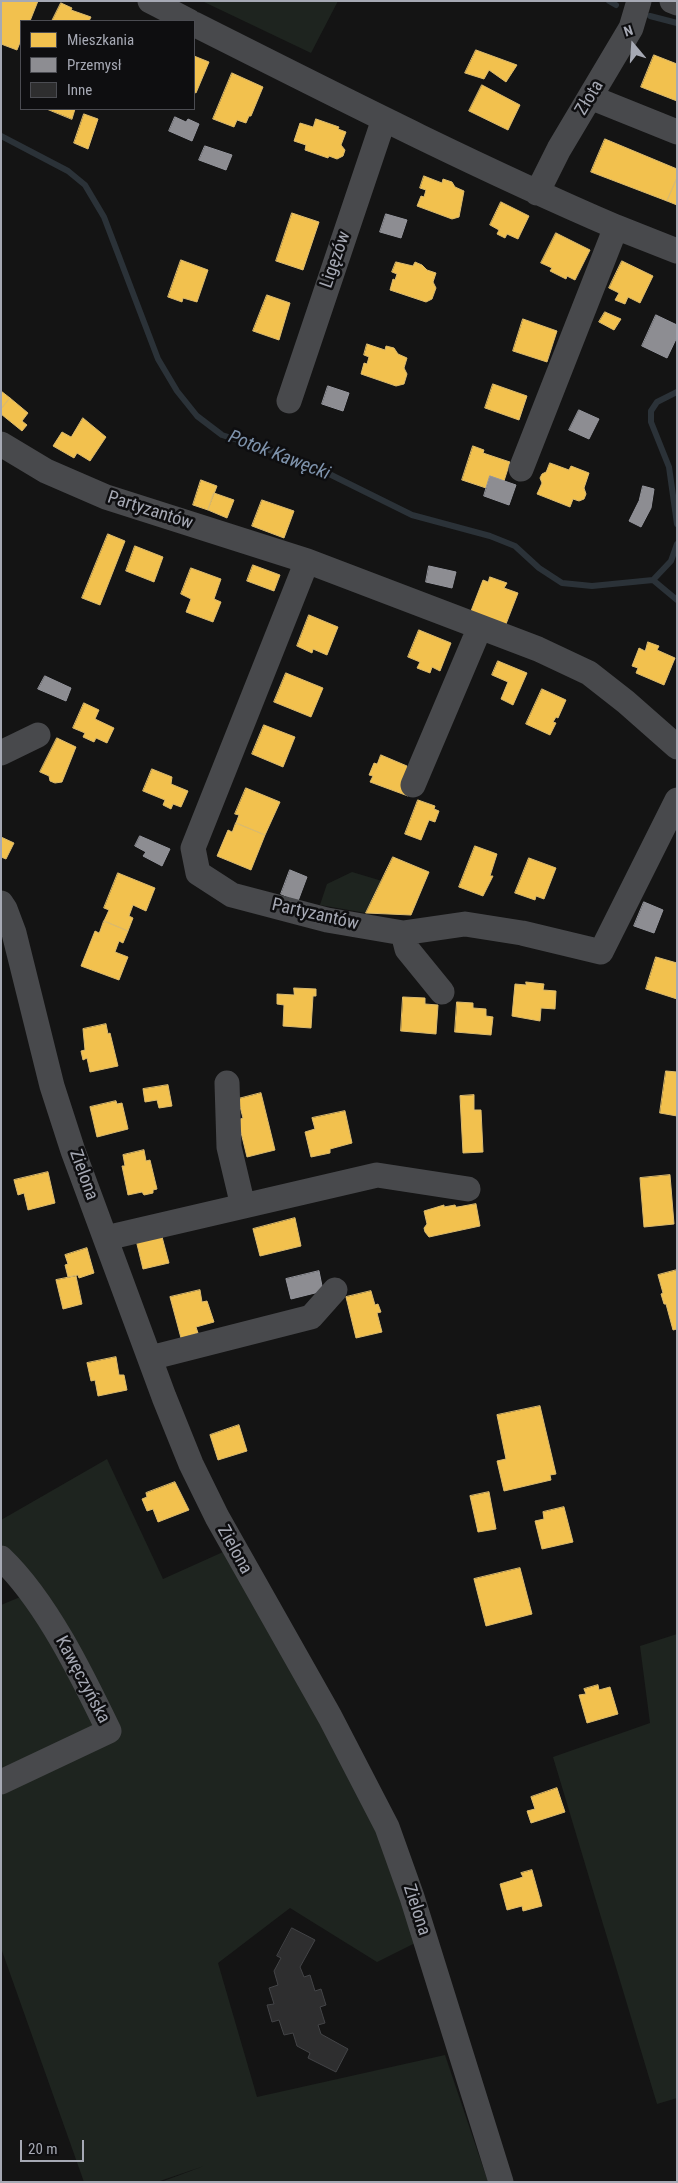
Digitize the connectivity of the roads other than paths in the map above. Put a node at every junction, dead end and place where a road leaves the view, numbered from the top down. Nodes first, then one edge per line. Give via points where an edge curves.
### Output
1 (150, 1) edge
2 (639, 1) edge
3 (672, 1) edge
4 (677, 2) edge
5 (187, 20) edge
6 (195, 24) edge
7 (590, 97) junction
8 (384, 119) junction
9 (677, 132) edge
10 (537, 193) junction
11 (616, 226) junction
12 (677, 250) edge
13 (289, 401) dead end
14 (1, 444) edge
15 (521, 469) dead end
16 (307, 561) junction
17 (480, 627) junction
18 (38, 734) dead end
19 (677, 747) edge
20 (1, 753) edge
21 (413, 785) dead end
22 (677, 800) edge
23 (1, 903) edge
24 (403, 933) junction
25 (9, 947) edge
26 (442, 992) dead end
27 (227, 1083) dead end
28 (468, 1189) dead end
29 (243, 1206) junction
30 (106, 1238) junction
31 (335, 1290) dead end
32 (150, 1358) junction
33 (1, 1558) edge
34 (1, 1782) edge
35 (501, 2182) edge

1 - 5 street
2 - 7 street, Złota via 631,28
3 - 4 street
6 - 8 street
7 - 9 street
7 - 10 street, Złota
8 - 10 street
8 - 13 street, Ligęzów
10 - 11 street
11 - 12 street
11 - 15 street
14 - 16 street, Partyzantów via 46,471 106,497
16 - 17 street, Partyzantów
16 - 24 street, Partyzantów via 193,848 198,873 232,894 263,898 327,920
17 - 19 street, Partyzantów via 589,673
17 - 21 street
18 - 20 street
22 - 24 street, Partyzantów via 601,952 522,933 464,924
23 - 25 street, Zielona via 5,909
24 - 26 street via 407,949
25 - 30 street, Zielona via 73,1151
27 - 29 street via 229,1147
28 - 29 street via 377,1175
29 - 30 street
30 - 32 street, Zielona
31 - 32 street via 311,1317
32 - 35 street, Zielona via 178,1434 217,1517 387,1827
33 - 34 street, Kawęczyńska via 31,1592 78,1668 109,1731

